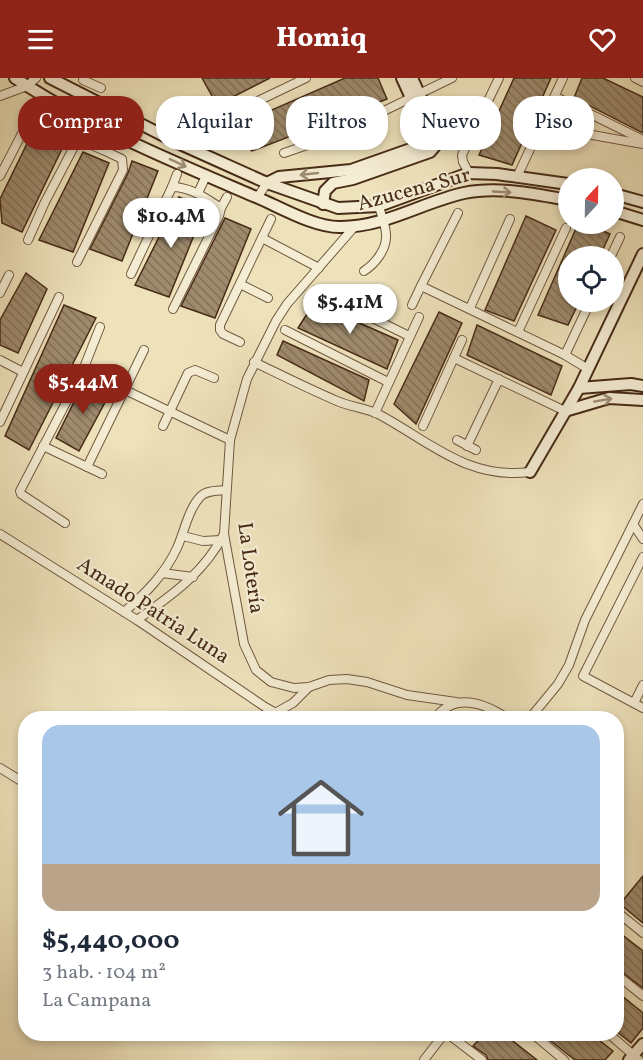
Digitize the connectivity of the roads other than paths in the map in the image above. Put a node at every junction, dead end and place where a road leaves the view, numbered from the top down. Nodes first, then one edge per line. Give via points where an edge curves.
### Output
1 (15, 78) edge
2 (36, 78) edge
3 (50, 78) edge
4 (84, 78) edge
5 (306, 78) edge
6 (402, 78) edge
7 (412, 78) edge
8 (452, 78) edge
9 (499, 78) edge
10 (563, 78) edge
11 (635, 78) edge
12 (643, 82) edge
13 (27, 86) junction
14 (101, 88) dead end
15 (0, 96) edge
16 (45, 96) edge
17 (268, 96) edge
18 (415, 96) junction
19 (555, 96) edge
20 (400, 103) edge
21 (594, 117) edge
22 (594, 134) edge
23 (18, 141) edge
24 (643, 142) edge
25 (144, 147) edge
26 (73, 150) edge
27 (103, 150) edge
28 (408, 150) edge
29 (432, 150) edge
30 (530, 150) edge
31 (284, 153) dead end
32 (469, 173) junction
33 (177, 174) dead end
34 (0, 176) edge
35 (206, 176) junction
36 (517, 177) junction
37 (267, 183) junction
38 (558, 183) edge
39 (172, 187) junction
40 (198, 193) junction
41 (227, 197) dead end
42 (624, 197) edge
43 (257, 198) junction
44 (558, 199) edge
45 (643, 202) edge
46 (323, 204) junction
47 (379, 206) junction
48 (221, 208) junction
49 (458, 213) dead end
50 (624, 214) edge
51 (271, 219) dead end
52 (510, 219) dead end
53 (643, 220) edge
54 (382, 221) junction
55 (355, 226) junction
56 (563, 234) edge
57 (621, 237) dead end
58 (262, 238) junction
59 (28, 240) dead end
60 (616, 246) edge
61 (643, 254) edge
62 (77, 262) dead end
63 (319, 268) junction
64 (364, 271) dead end
65 (9, 274) dead end
66 (131, 274) dead end
67 (240, 284) junction
68 (421, 286) junction
69 (318, 291) dead end
70 (0, 293) edge
71 (59, 297) dead end
72 (268, 297) dead end
73 (412, 305) dead end
74 (470, 308) junction
75 (173, 309) dead end
76 (585, 312) edge
77 (419, 317) dead end
78 (100, 327) dead end
79 (285, 330) dead end
80 (518, 332) junction
81 (409, 336) junction
82 (462, 340) dead end
83 (240, 342) dead end
84 (144, 351) dead end
85 (565, 355) junction
86 (454, 358) junction
87 (0, 360) edge
88 (254, 362) junction
89 (588, 369) junction
90 (82, 370) junction
91 (23, 372) junction
92 (214, 378) dead end
93 (499, 379) junction
94 (388, 382) junction
95 (643, 386) edge
96 (579, 388) junction
97 (125, 390) junction
98 (643, 400) edge
99 (169, 411) junction
100 (565, 411) junction
101 (375, 413) junction
102 (0, 422) edge
103 (163, 426) dead end
104 (423, 426) dead end
105 (230, 440) junction
106 (457, 440) dead end
107 (43, 446) junction
108 (467, 446) junction
109 (476, 450) dead end
110 (87, 466) junction
111 (530, 472) joint
112 (102, 474) dead end
113 (226, 490) junction
114 (643, 504) edge
115 (65, 523) dead end
116 (633, 524) junction
117 (0, 534) edge
118 (183, 536) junction
119 (222, 537) junction
120 (643, 539) edge
121 (643, 557) edge
122 (162, 573) junction
123 (193, 577) junction
124 (151, 589) junction
125 (154, 608) junction
126 (124, 612) junction
127 (137, 620) junction
128 (643, 685) edge
129 (309, 687) junction
130 (456, 702) junction
131 (634, 703) junction
132 (643, 708) edge
133 (272, 711) edge
134 (279, 711) edge
135 (441, 711) edge
136 (495, 711) edge
137 (537, 711) edge
138 (0, 768) edge
139 (18, 779) edge
140 (624, 918) edge
141 (643, 933) edge
142 (624, 981) edge
143 (643, 996) edge
144 (440, 1041) edge
145 (456, 1041) edge
146 (541, 1041) edge
147 (616, 1041) edge
148 (643, 1044) edge
149 (634, 1058) edge
150 (424, 1060) edge
151 (482, 1060) edge
152 (564, 1060) edge

1 - 13 street, Azucena Sur
2 - 13 street
3 - 37 street
4 - 14 street
5 - 17 street
6 - 18 street
7 - 18 street
8 - 18 street
9 - 32 street via 462,155
10 - 19 street
11 - 12 street
13 - 15 street
13 - 16 street, Azucena Sur
20 - 31 street via 328,138
21 - 24 street
22 - 24 street
23 - 34 street
25 -> 35 street, Azucena Sur
26 - 59 street
27 - 62 street via 122,159 123,170
28 -> 37 street via 351,170 279,177
29 - 46 street via 333,183 325,190
30 - 36 street
32 - 36 street
32 - 47 street
33 - 39 street
35 - 40 street
35 - 43 street, Azucena Sur
36 - 38 street
37 - 43 street
37 - 46 street
39 - 40 street
39 - 66 street
40 - 48 street
41 - 48 street
42 - 45 street
43 - 55 street, Azucena Sur via 315,222
54 -> 44 street, Azucena Sur via 465,193 501,191
46 - 47 street via 338,208
47 - 54 street
48 - 75 street
49 - 68 street
50 - 53 street
51 - 58 street
52 - 74 street
54 - 55 street, Azucena Sur
54 - 64 street via 386,243 374,265
55 - 63 street, La Lotería
56 - 80 street
57 - 60 street
58 - 63 street
58 - 67 street
61 - 89 street
63 - 88 street, La Lotería via 282,312
65 - 70 street
67 - 72 street
67 - 83 street via 220,325 223,334
68 - 73 street
68 - 74 street
69 - 81 street
71 - 91 street
74 - 80 street
76 - 85 street
77 - 81 street
78 - 90 street
79 - 94 street
80 - 85 street
81 - 94 street
82 - 86 street
84 - 97 street
85 - 89 street
86 - 93 street
86 - 104 street
87 - 91 street
88 - 101 street via 339,402
88 - 105 street, La Lotería
89 - 96 street
90 - 97 street
90 - 107 street
91 - 102 street
92 - 99 street via 191,370
93 - 100 street
93 - 108 street
94 - 101 street
95 - 96 street
96 - 100 street
97 - 99 street
97 - 110 street
100 -> 98 street via 609,398
99 - 103 street
99 - 105 street
100 - 111 street
101 - 111 street via 460,463 513,474
105 - 113 street, La Lotería
106 - 108 street
107 - 110 street
107 - 115 street via 20,491
108 - 109 street
110 - 112 street
113 - 118 street via 200,496
113 - 119 street, La Lotería
114 - 116 street
116 - 120 street
116 - 137 street via 585,620 569,665
117 - 126 street, Amado Patria Luna
118 - 119 street via 203,541
118 - 122 street
119 - 123 street via 215,552
119 - 129 street, La Lotería via 244,644 256,670 271,682
121 - 131 street via 583,676
122 - 123 street
122 - 124 street
123 - 125 street
124 - 125 street
124 - 126 street
125 - 127 street
126 - 127 street, Amado Patria Luna
127 - 133 street, Amado Patria Luna
128 - 131 street
129 - 130 street, La Lotería via 347,679 407,695
129 - 134 street
130 - 135 street
130 - 136 street, La Lotería via 471,701
131 - 132 street
138 - 139 street
140 - 141 street
142 - 143 street
144 - 150 street
145 - 151 street
146 - 152 street
147 - 149 street
148 - 149 street

